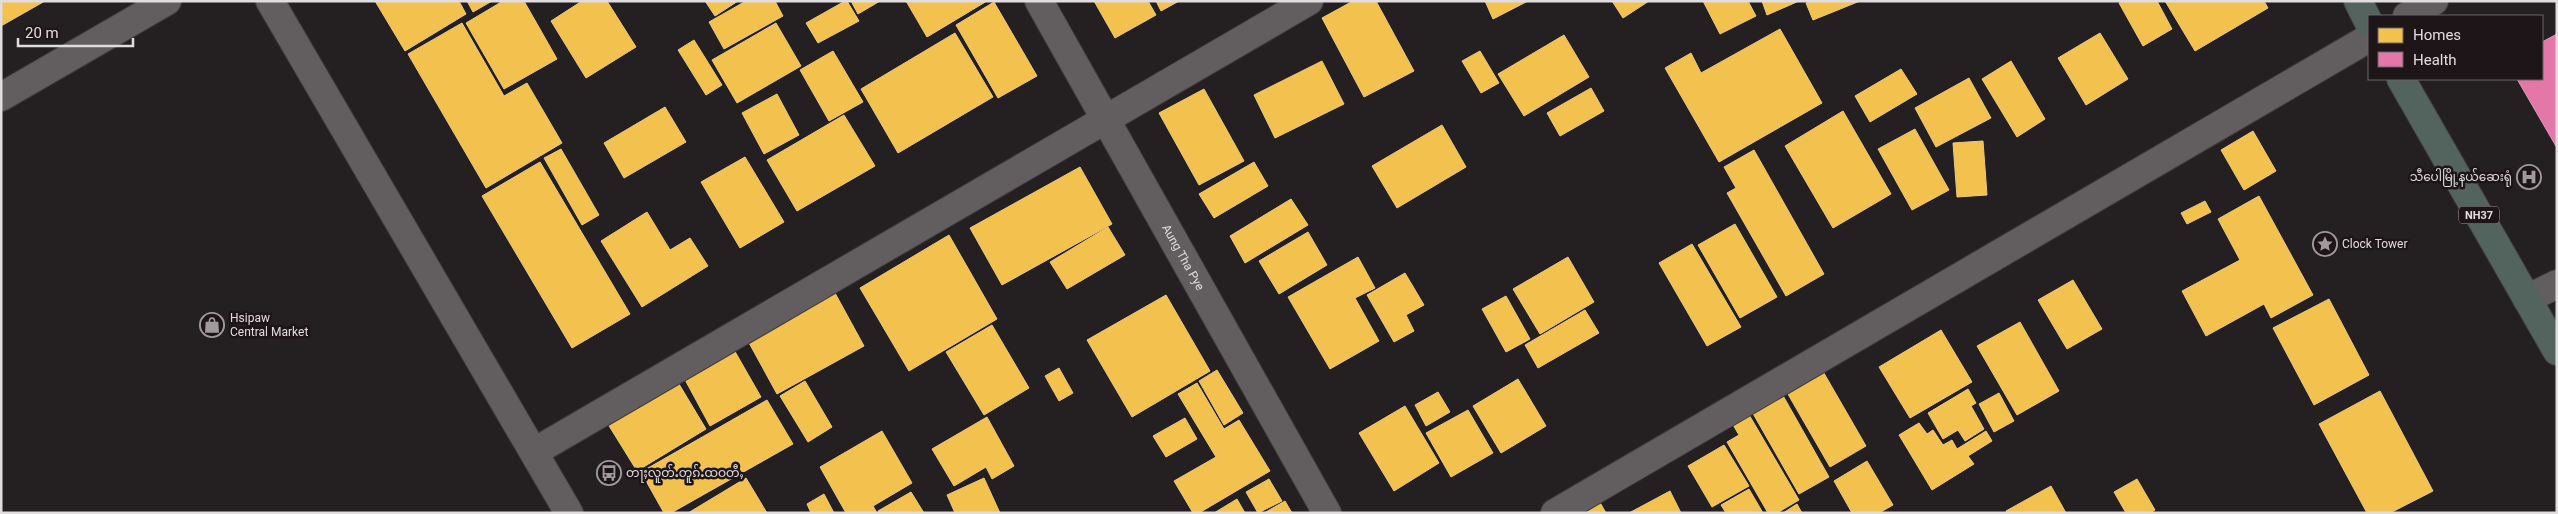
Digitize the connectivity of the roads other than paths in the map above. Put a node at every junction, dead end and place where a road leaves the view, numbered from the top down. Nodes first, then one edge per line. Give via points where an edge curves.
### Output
1 (167, 1) edge
2 (270, 1) edge
3 (1039, 1) edge
4 (1309, 1) edge
5 (2358, 1) edge
6 (2434, 1) edge
7 (2409, 15) edge
8 (2368, 21) edge
9 (2368, 39) edge
10 (2402, 80) edge
11 (1, 97) edge
12 (1107, 120) junction
13 (2557, 284) edge
14 (2528, 299) junction
15 (2557, 350) edge
16 (534, 452) junction
17 (569, 513) edge
18 (1327, 513) edge
19 (1555, 513) edge

1 - 11 street
2 - 16 street
3 - 12 street, Aung Tha Pye
4 - 12 street
5 - 8 highway
6 - 7 street
9 - 19 street
10 - 14 highway, NH37
12 - 16 street
12 - 18 street, Aung Tha Pye
13 - 14 street
14 - 15 highway, NH37
16 - 17 street

